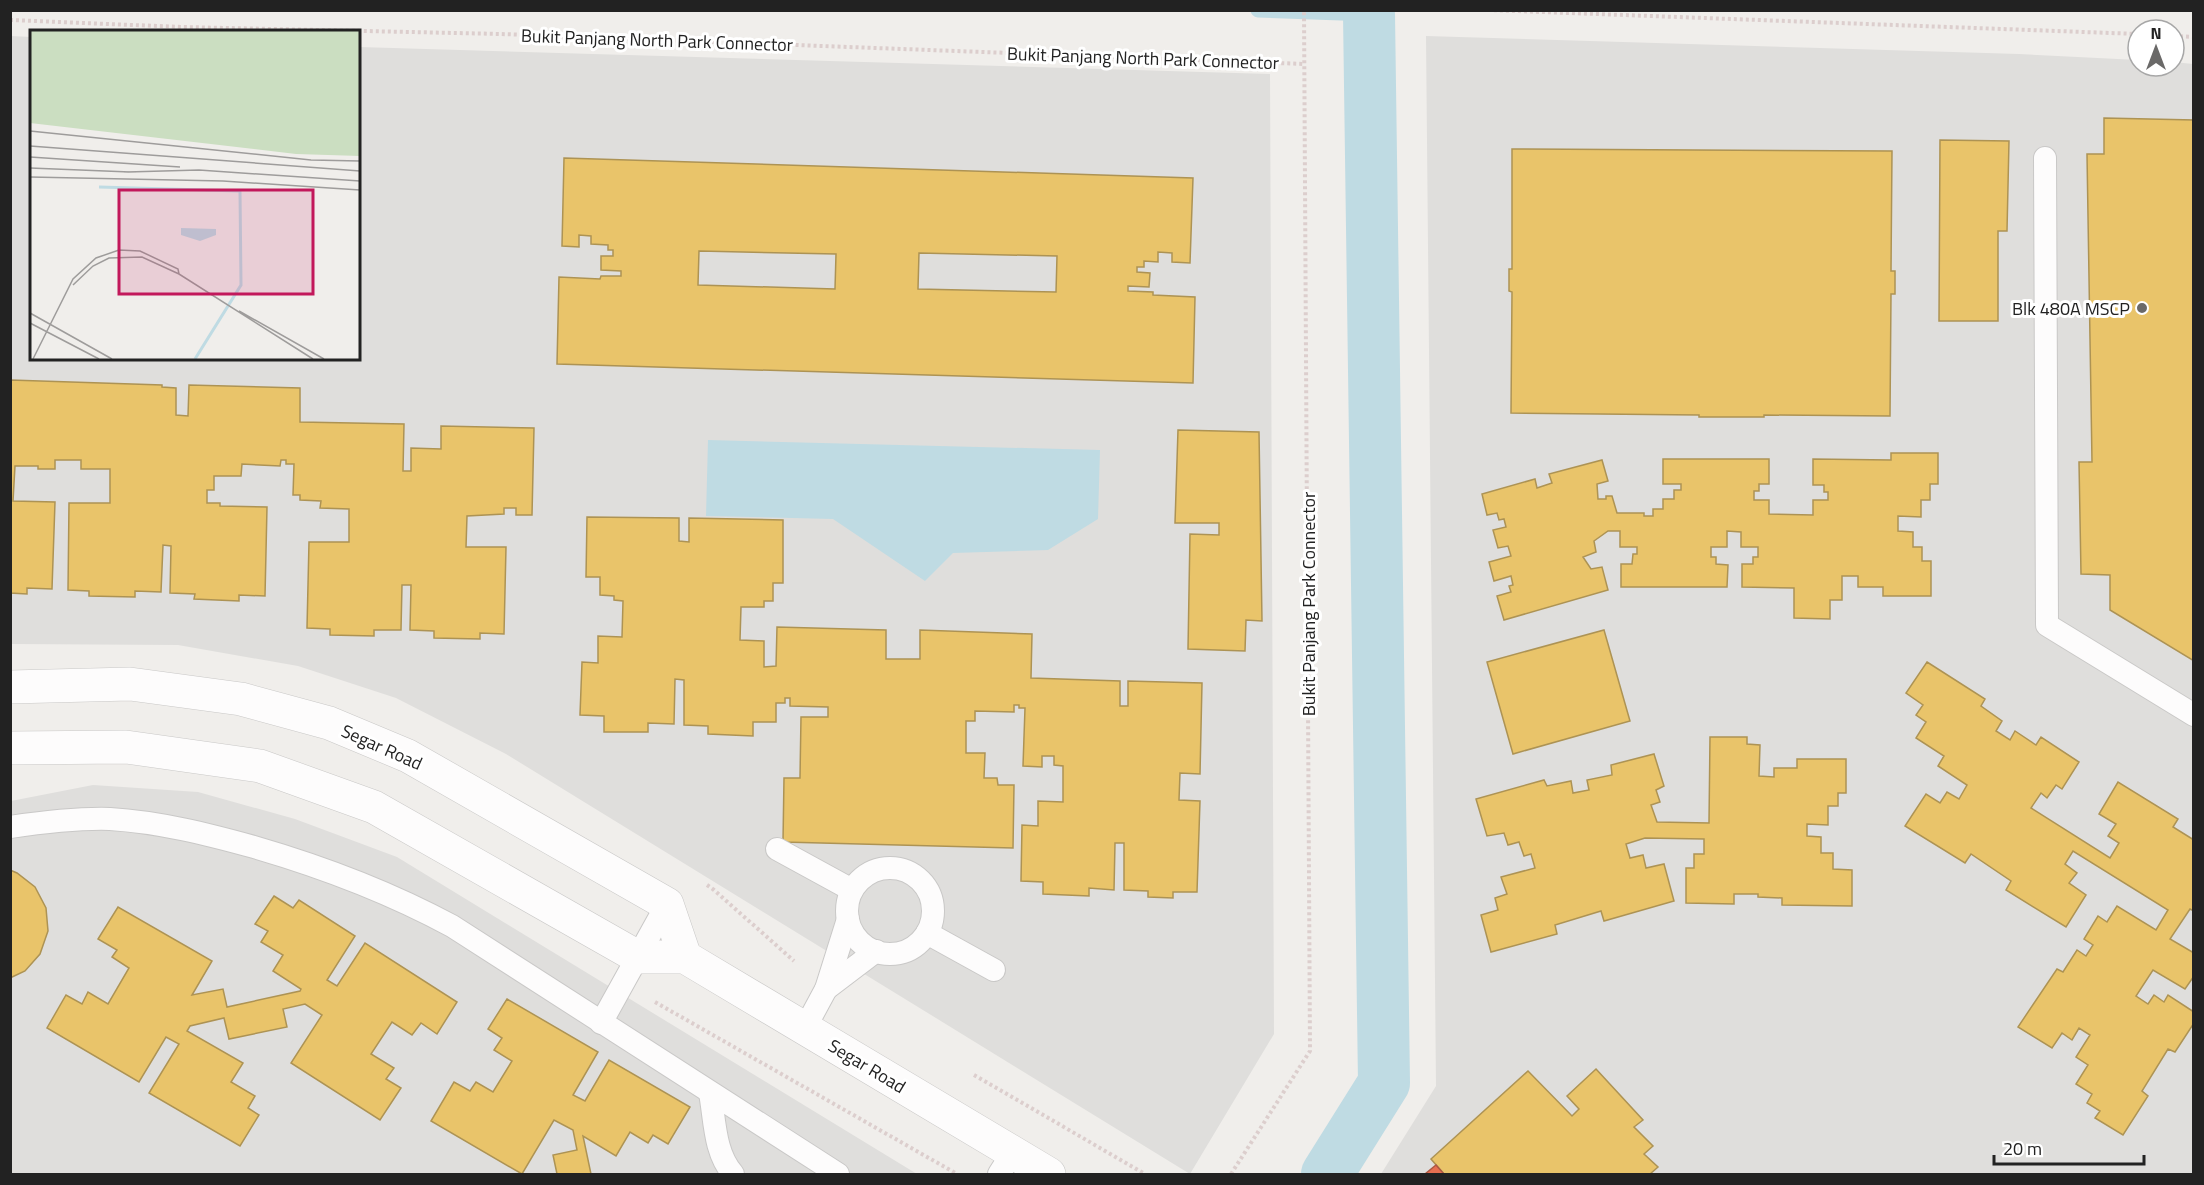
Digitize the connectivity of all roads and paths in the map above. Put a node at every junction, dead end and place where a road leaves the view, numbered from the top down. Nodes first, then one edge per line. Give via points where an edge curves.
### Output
1 (1304, 10) edge
2 (1488, 10) edge
3 (10, 20) edge
4 (336, 30) edge
5 (360, 31) edge
6 (2126, 34) edge
7 (1304, 64) junction
8 (2045, 159) dead end
9 (10, 687) edge
10 (2193, 715) edge
11 (10, 748) edge
12 (10, 827) edge
13 (777, 849) dead end
14 (714, 890) dead end
15 (852, 890) junction
16 (667, 904) junction
17 (848, 919) junction
18 (927, 933) junction
19 (876, 951) junction
20 (685, 957) junction
21 (631, 970) junction
22 (994, 970) dead end
23 (826, 989) junction
24 (601, 1023) junction
25 (805, 1028) junction
26 (970, 1073) dead end
27 (710, 1093) junction
28 (1006, 1163) edge
29 (733, 1174) edge
30 (838, 1174) edge
31 (957, 1174) edge
32 (1049, 1174) edge
33 (1145, 1174) edge
34 (1231, 1174) edge

1 - 7 path, Bukit Panjang Park Connector
2 - 6 path
3 - 4 path, Bukit Panjang North Park Connector
5 - 7 path, Bukit Panjang North Park Connector
7 - 34 path, Bukit Panjang Park Connector via 1310,1051
8 - 10 lane via 2047,625
9 - 16 street, Segar Road via 130,684 241,699 329,723 408,756
11 - 21 street via 126,747 260,766 374,807
12 - 24 lane via 71,819 111,819 215,836 296,859 417,907
13 - 15 lane
14 - 23 path
15 - 17 lane
15 - 18 lane via 862,878 886,868 912,874 930,894 932,921
16 - 20 street
16 - 21 lane
17 - 19 lane via 853,933
17 - 23 lane
18 - 19 lane via 906,951
18 - 22 lane
19 - 23 lane
20 - 21 street
20 - 25 street, Segar Road
21 - 24 lane
21 - 31 path
23 - 25 lane
24 - 27 lane
25 - 28 street, Segar Road
26 - 33 path
27 - 29 lane via 720,1152
27 - 30 lane
28 - 32 street, Segar Road

